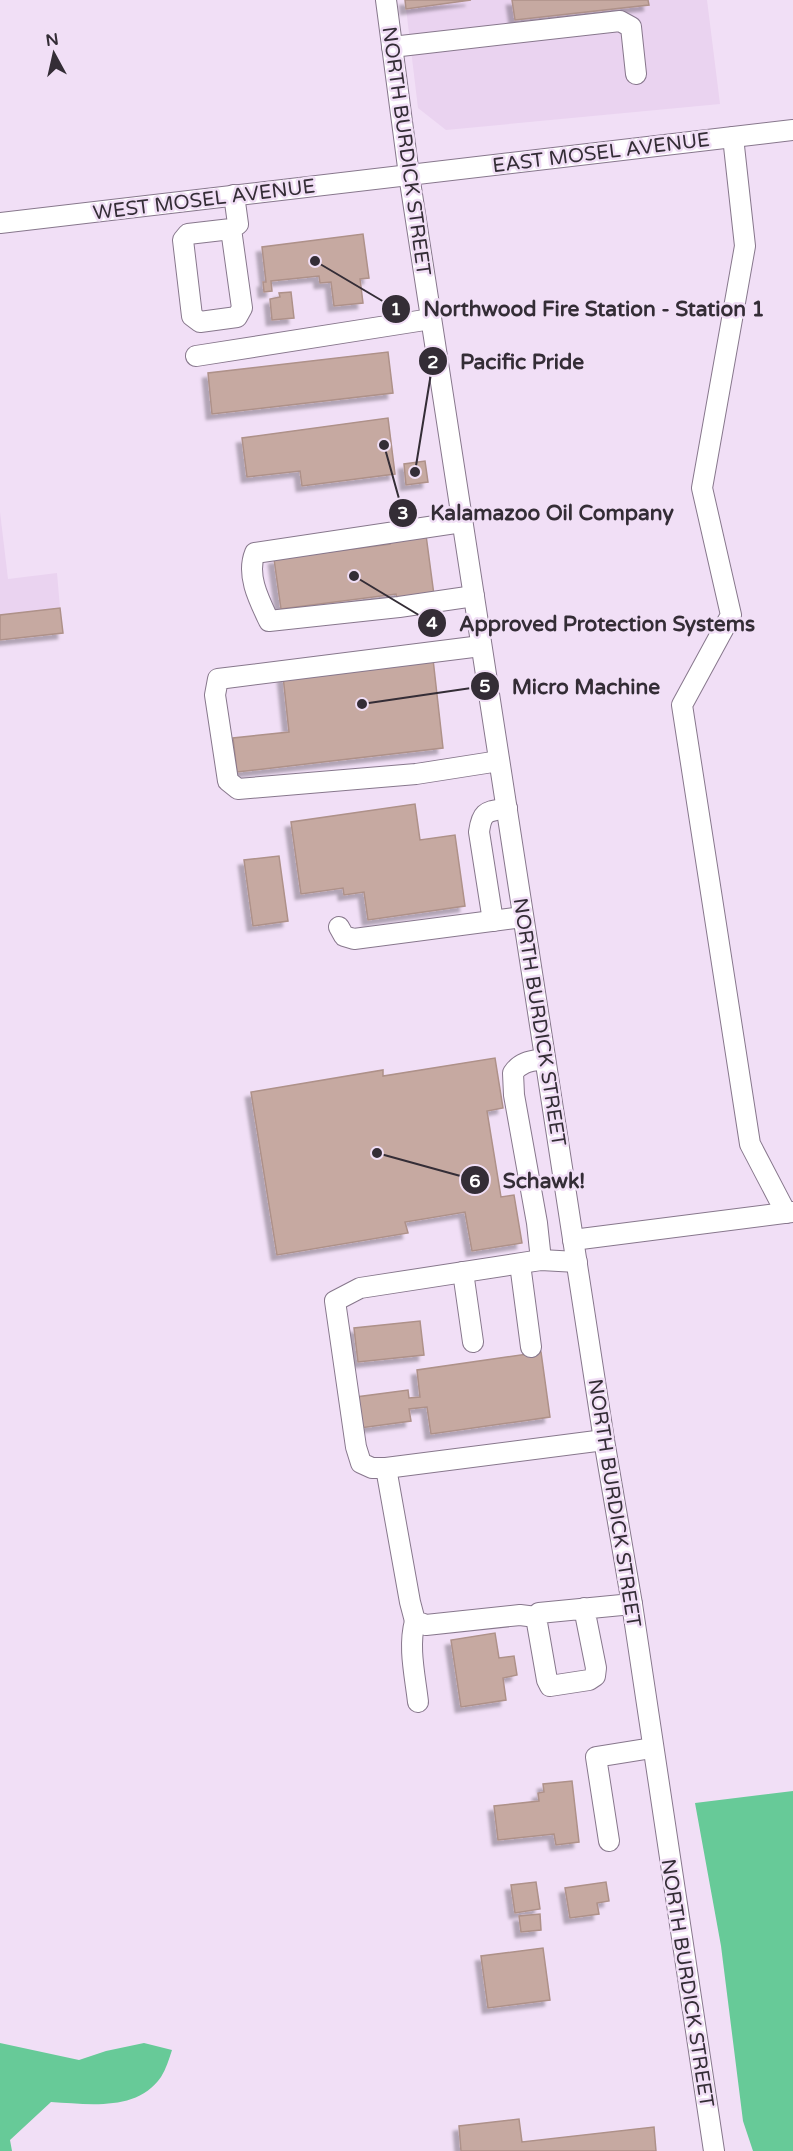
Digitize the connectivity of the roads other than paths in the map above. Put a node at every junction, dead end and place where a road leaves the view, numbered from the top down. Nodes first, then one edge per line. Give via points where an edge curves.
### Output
1 (386, 0) edge
2 (392, 47) junction
3 (636, 74) dead end
4 (793, 130) edge
5 (733, 137) junction
6 (409, 174) junction
7 (234, 195) junction
8 (0, 223) edge
9 (231, 229) junction
10 (431, 319) junction
11 (196, 356) dead end
12 (462, 522) junction
13 (474, 596) junction
14 (482, 646) junction
15 (499, 761) junction
16 (507, 808) junction
17 (515, 861) junction
18 (484, 865) junction
19 (523, 917) junction
20 (493, 921) junction
21 (339, 927) dead end
22 (545, 1059) junction
23 (790, 1212) edge
24 (573, 1240) junction
25 (542, 1260) junction
26 (577, 1262) junction
27 (520, 1264) junction
28 (463, 1272) junction
29 (473, 1342) dead end
30 (531, 1347) dead end
31 (604, 1440) junction
32 (386, 1468) junction
33 (632, 1604) junction
34 (584, 1608) junction
35 (536, 1617) junction
36 (415, 1621) junction
37 (418, 1702) dead end
38 (652, 1748) junction
39 (609, 1841) dead end
40 (714, 2151) edge

1 - 2 street, NORTH BURDICK STREET
2 - 3 street via 620,21 631,27
2 - 6 street, NORTH BURDICK STREET
4 - 5 street, EAST MOSEL AVENUE
5 - 6 street, EAST MOSEL AVENUE
5 - 23 street via 745,246 702,488 731,615 682,705 750,1144
6 - 7 street, WEST MOSEL AVENUE
6 - 10 street, NORTH BURDICK STREET
7 - 8 street, WEST MOSEL AVENUE
7 - 9 street via 238,224
9 - 9 street via 188,234 183,240 192,316 200,322 237,317 242,308
10 - 11 street
10 - 12 street, NORTH BURDICK STREET
12 - 13 street, NORTH BURDICK STREET
12 - 13 street via 255,553 251,563 257,596 269,621
13 - 14 street, NORTH BURDICK STREET
14 - 15 street, NORTH BURDICK STREET
14 - 15 street via 218,679 215,695 228,781 238,789 416,774
15 - 16 street, NORTH BURDICK STREET
16 - 17 street, NORTH BURDICK STREET
16 - 18 street via 487,812 481,818
17 - 18 street
17 - 19 street, NORTH BURDICK STREET
18 - 20 street
19 - 20 street
19 - 22 street, NORTH BURDICK STREET
20 - 21 street via 354,939 344,936
22 - 24 street, NORTH BURDICK STREET
22 - 25 street via 518,1065 513,1073
23 - 24 street
24 - 26 street, NORTH BURDICK STREET
25 - 26 street
25 - 27 street
26 - 31 street, NORTH BURDICK STREET
27 - 28 street
27 - 30 street
28 - 29 street
28 - 32 street via 360,1288 334,1301 356,1447 361,1463
31 - 32 street
31 - 33 street, NORTH BURDICK STREET
32 - 36 street
33 - 34 street
33 - 38 street, NORTH BURDICK STREET
34 - 35 street via 539,1613
34 - 35 street via 596,1668 595,1676 589,1680 550,1686
35 - 36 street via 520,1615 426,1625
36 - 37 street via 412,1647
38 - 39 street via 596,1757
38 - 40 street, NORTH BURDICK STREET

